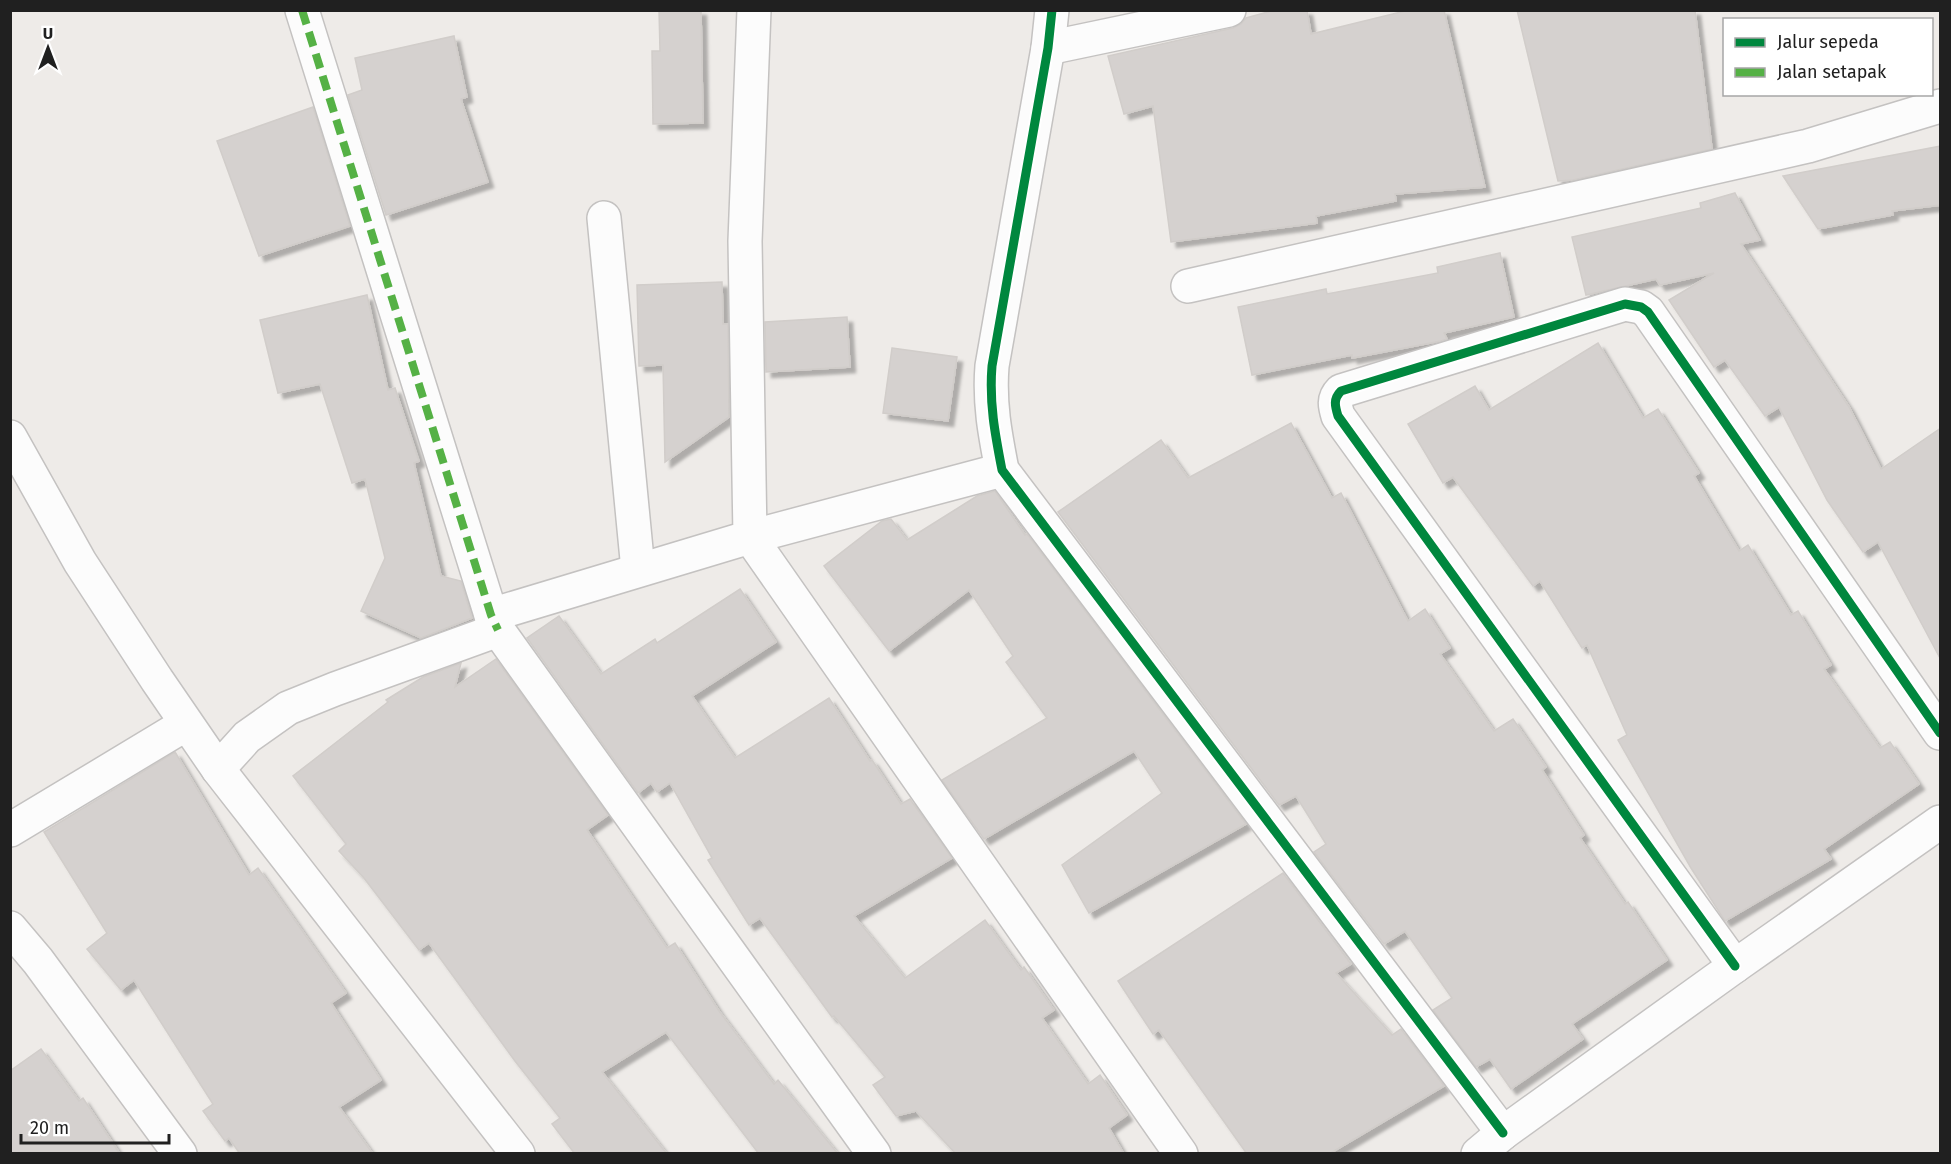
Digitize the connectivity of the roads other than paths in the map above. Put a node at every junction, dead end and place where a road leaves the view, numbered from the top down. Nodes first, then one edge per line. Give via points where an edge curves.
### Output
1 (302, 10) edge
2 (754, 10) edge
3 (1052, 10) edge
4 (1229, 10) edge
5 (1048, 48) junction
6 (1941, 106) edge
7 (604, 218) dead end
8 (1188, 286) dead end
9 (10, 437) edge
10 (1002, 470) junction
11 (750, 537) junction
12 (638, 570) junction
13 (494, 623) junction
14 (186, 724) junction
15 (1941, 733) edge
16 (218, 769) junction
17 (1941, 822) edge
18 (10, 830) edge
19 (10, 928) edge
20 (1735, 966) junction
21 (1503, 1133) junction
22 (180, 1154) edge
23 (518, 1154) edge
24 (874, 1154) edge
25 (1181, 1154) edge
26 (1478, 1154) edge

1 - 13 street
2 - 11 street via 745,241
3 - 5 street
4 - 5 street
5 - 10 street via 992,366 992,410
6 - 8 street via 1808,146
7 - 12 street
9 - 14 street via 80,562
10 - 11 street
10 - 21 street
11 - 12 street
11 - 25 street
12 - 13 street
13 - 16 street via 288,708 247,737
13 - 24 street
14 - 16 street
14 - 18 street
15 - 20 street via 1641,307 1625,304 1341,391 1336,396 1338,416
16 - 23 street
17 - 20 street
19 - 22 street
20 - 21 street
21 - 26 street

